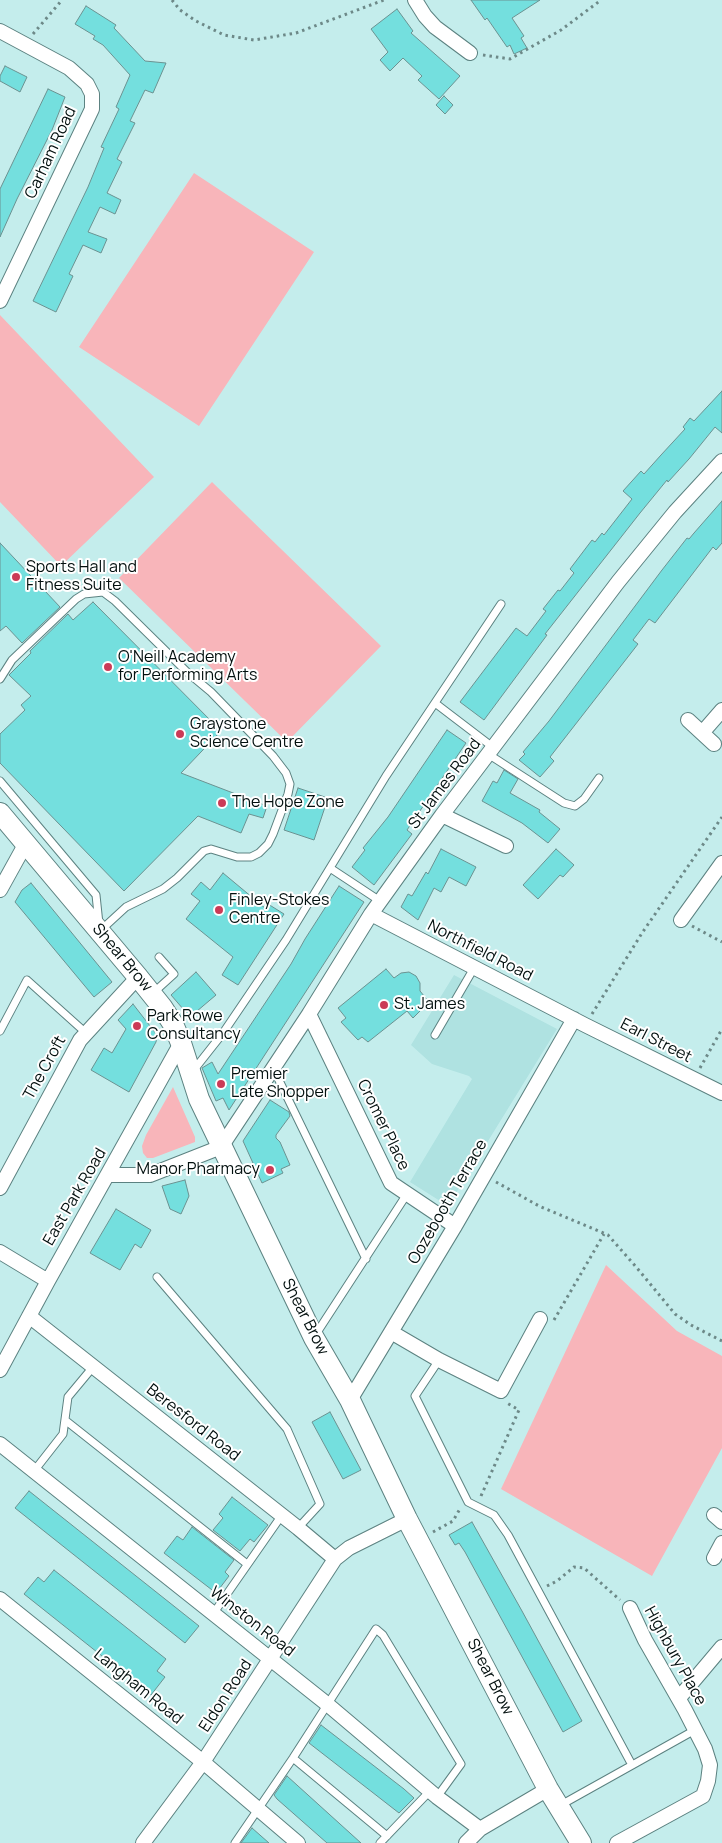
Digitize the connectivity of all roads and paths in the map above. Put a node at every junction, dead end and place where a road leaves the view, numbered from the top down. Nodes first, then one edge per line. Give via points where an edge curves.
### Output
1 (62, 0) edge
2 (172, 0) edge
3 (384, 0) edge
4 (415, 0) edge
5 (601, 0) edge
6 (0, 31) edge
7 (24, 44) junction
8 (470, 53) joint
9 (0, 301) edge
10 (722, 461) edge
11 (501, 604) dead end
12 (0, 679) edge
13 (435, 703) junction
14 (722, 710) edge
15 (688, 720) dead end
16 (702, 732) junction
17 (714, 744) dead end
18 (491, 751) junction
19 (599, 778) dead end
20 (0, 781) edge
21 (0, 813) edge
22 (442, 815) junction
23 (722, 817) edge
24 (26, 844) junction
25 (506, 846) dead end
26 (722, 863) edge
27 (330, 868) junction
28 (0, 890) edge
29 (380, 901) junction
30 (371, 914) junction
31 (681, 920) joint
32 (100, 931) junction
33 (722, 942) edge
34 (159, 957) dead end
35 (474, 968) junction
36 (138, 977) junction
37 (152, 994) junction
38 (309, 1014) junction
39 (579, 1022) junction
40 (722, 1029) edge
41 (0, 1031) edge
42 (86, 1033) junction
43 (435, 1036) dead end
44 (181, 1043) junction
45 (273, 1067) junction
46 (191, 1073) junction
47 (694, 1079) junction
48 (722, 1093) edge
49 (222, 1147) junction
50 (108, 1175) junction
51 (485, 1175) junction
52 (0, 1188) edge
53 (407, 1194) junction
54 (455, 1226) junction
55 (604, 1234) junction
56 (0, 1252) edge
57 (366, 1259) junction
58 (157, 1277) dead end
59 (48, 1281) junction
60 (29, 1316) junction
61 (540, 1319) joint
62 (391, 1332) junction
63 (314, 1338) junction
64 (722, 1340) edge
65 (439, 1360) junction
66 (93, 1367) junction
67 (0, 1370) edge
68 (501, 1391) junction
69 (350, 1400) junction
70 (65, 1420) junction
71 (0, 1444) edge
72 (34, 1471) junction
73 (466, 1498) junction
74 (476, 1506) junction
75 (282, 1515) junction
76 (408, 1519) junction
77 (298, 1528) junction
78 (418, 1540) junction
79 (722, 1543) edge
80 (714, 1558) dead end
81 (335, 1559) junction
82 (247, 1564) junction
83 (538, 1591) junction
84 (0, 1599) edge
85 (630, 1608) joint
86 (213, 1614) junction
87 (722, 1647) edge
88 (271, 1660) junction
89 (679, 1698) junction
90 (327, 1704) junction
91 (695, 1730) junction
92 (293, 1758) junction
93 (203, 1762) junction
94 (632, 1765) junction
95 (548, 1789) junction
96 (433, 1794) junction
97 (559, 1806) junction
98 (259, 1809) junction
99 (480, 1829) junction
100 (387, 1836) junction
101 (143, 1843) edge
102 (235, 1843) edge
103 (298, 1843) edge
104 (380, 1843) edge
105 (466, 1843) edge
106 (581, 1843) edge
107 (616, 1843) edge

1 - 7 path
2 - 3 path via 180,10 224,35 254,40 296,33
4 - 8 street via 435,27
5 - 8 path via 561,30 510,59
6 - 7 street, Carham Road
7 - 9 street, Carham Road via 79,76 92,94 92,109
10 - 18 street, St James Road via 624,575
11 - 13 lane
12 - 32 lane via 12,660 76,598 103,592 211,692 286,773 290,784 288,794 273,834 259,853 251,857 237,857 211,849 204,851 170,884 126,907
13 - 18 lane
13 - 27 lane
14 - 16 street
15 - 16 street
16 - 17 street
18 - 19 lane via 564,803 575,806
18 - 22 street, St James Road
20 - 32 lane via 96,895
21 - 24 main road, Shear Brow
22 - 25 street
22 - 29 street, St James Road
23 - 39 path
24 - 28 street
24 - 32 main road, Shear Brow
26 - 31 street
27 - 29 lane
27 - 46 lane via 223,1034
29 - 30 street, St James Road
30 - 35 street, Northfield Road
30 - 38 street, St James Road
31 - 33 path
32 - 36 main road, Shear Brow
34 - 37 lane via 174,974
35 - 39 street, Northfield Road
35 - 43 lane
36 - 37 main road, Shear Brow
36 - 42 street, The Croft
37 - 44 main road, Shear Brow via 173,1024
38 - 45 street, St James Road
38 - 53 street, Cromer Place via 391,1183
39 - 47 street, Earl Street
39 - 51 street, Oozebooth Terrace
40 - 47 path
41 - 42 lane via 28,980
42 - 52 street, The Croft
44 - 46 main road, Shear Brow
44 - 50 street, East Park Road
45 - 49 street, St James Road
45 - 57 lane
46 - 49 main road, Shear Brow via 199,1099
47 - 48 street, Earl Street
49 - 50 street via 150,1175
49 - 63 main road, Shear Brow
50 - 59 street, East Park Road
51 - 54 street, Oozebooth Terrace
51 - 55 path via 539,1206
53 - 54 street, Cromer Place
53 - 57 lane
54 - 62 street, Oozebooth Terrace
55 - 61 path via 552,1324
55 - 64 path via 675,1314
56 - 59 street
57 - 63 lane
58 - 77 lane via 287,1429 320,1504
59 - 60 street, East Park Road
60 - 66 street, Beresford Road
60 - 67 street, East Park Road
61 - 68 street
62 - 65 street
62 - 69 street, Oozebooth Terrace
63 - 69 main road, Shear Brow
65 - 68 street
65 - 73 lane via 415,1396
66 - 70 lane via 68,1397
66 - 75 street, Beresford Road
68 - 74 path via 506,1403 519,1410
69 - 76 main road, Shear Brow
70 - 72 lane via 63,1434
70 - 82 lane
71 - 72 street, Winston Road
72 - 86 street, Winston Road
73 - 74 lane
73 - 78 path via 453,1521
74 - 83 lane via 494,1515
75 - 77 street, Beresford Road
75 - 82 lane
76 - 78 main road, Shear Brow
76 - 81 street, Eldon Road via 349,1548
77 - 81 street, Beresford Road
78 - 95 main road, Shear Brow
79 - 80 street
81 - 88 street, Eldon Road
82 - 86 lane
83 - 85 path via 574,1567 584,1568
83 - 94 lane
84 - 93 street, Langham Road
85 - 89 street, Highbury Place
86 - 88 street, Winston Road
87 - 89 street
88 - 90 street, Winston Road
88 - 93 street, Eldon Road
89 - 91 street, Highbury Place
90 - 92 lane
90 - 96 street, Winston Road
90 - 96 lane via 376,1629 383,1635 461,1764
91 - 94 lane
91 - 107 street, Highbury Place via 710,1765 702,1796
92 - 98 lane
92 - 100 lane
93 - 98 street, Langham Road
93 - 101 street, Eldon Road
94 - 97 lane
95 - 97 main road, Shear Brow
95 - 99 street
96 - 99 street, Winston Road
96 - 100 lane
97 - 106 main road, Shear Brow
98 - 102 lane
98 - 103 street, Langham Road
99 - 105 street
100 - 104 lane

